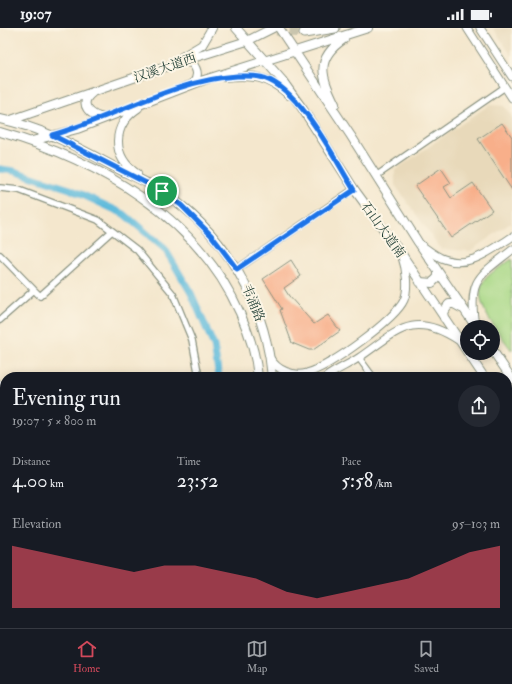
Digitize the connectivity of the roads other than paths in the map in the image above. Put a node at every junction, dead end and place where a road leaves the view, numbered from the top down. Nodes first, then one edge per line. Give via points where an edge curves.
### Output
1 (212, 28) edge
2 (236, 28) edge
3 (273, 28) edge
4 (279, 28) edge
5 (335, 28) edge
6 (368, 28) edge
7 (467, 28) edge
8 (480, 28) edge
9 (304, 33) tunnel mouth
10 (348, 36) junction
11 (247, 41) junction
12 (295, 52) junction
13 (265, 61) junction
14 (180, 62) junction
15 (170, 66) junction
16 (512, 77) edge
17 (204, 80) junction
18 (193, 84) junction
19 (505, 87) junction
20 (174, 90) junction
21 (95, 92) junction
22 (512, 98) edge
23 (302, 108) junction
24 (104, 118) junction
25 (0, 119) edge
26 (9, 121) junction
27 (0, 124) edge
28 (0, 132) edge
29 (52, 135) junction
30 (351, 136) junction
31 (32, 141) junction
32 (120, 170) junction
33 (376, 176) junction
34 (114, 179) junction
35 (0, 188) edge
36 (354, 190) junction
37 (162, 191) junction
38 (112, 231) junction
39 (512, 237) edge
40 (418, 242) junction
41 (501, 244) junction
42 (512, 250) edge
43 (401, 253) junction
44 (0, 255) edge
45 (504, 257) junction
46 (237, 269) junction
47 (438, 272) junction
48 (420, 282) junction
49 (34, 290) junction
50 (462, 308) junction
51 (444, 319) junction
52 (0, 320) edge
53 (471, 320) edge
54 (475, 320) edge
55 (374, 332) junction
56 (458, 340) junction
57 (374, 346) junction
58 (344, 352) junction
59 (270, 357) junction
60 (359, 358) junction
61 (499, 360) edge
62 (338, 368) junction
63 (198, 372) edge
64 (257, 372) edge
65 (272, 372) edge
66 (291, 372) edge
67 (306, 372) edge
68 (333, 372) edge
69 (369, 372) edge
70 (480, 372) edge
71 (507, 372) edge

1 - 15 main road via 202,45
2 - 11 main road, 石山大道南
3 - 11 main road, 汉溪大道西
4 - 12 main road, 石山大道南
5 - 9 main road
6 - 10 main road, 汉溪大道西
7 - 19 street
8 - 16 street
10 - 12 main road, 汉溪大道西
10 - 30 main road via 332,48 322,69 325,85
11 - 13 main road, 石山大道南
11 - 14 main road, 汉溪大道西
12 - 13 main road, 汉溪大道西
12 - 30 main road, 石山大道南
13 - 17 main road, 汉溪大道西
13 - 23 main road, 石山大道南
14 - 15 main road, 汉溪大道西
14 - 18 main road via 189,61 195,66 198,76
15 - 21 main road, 汉溪大道西
17 - 18 main road, 汉溪大道西
17 - 23 main road via 237,76 264,78
18 - 20 main road, 汉溪大道西
19 - 22 street
19 - 33 street
20 - 24 main road, 汉溪大道西
20 - 37 main road via 132,112 119,132 121,158 130,170
21 - 24 main road via 88,96 87,110
21 - 26 main road, 汉溪大道西
23 - 36 main road, 石山大道南
24 - 29 main road, 汉溪大道西
25 - 26 main road, 韦涌路
26 - 27 main road, 汉溪大道西
26 - 29 main road, 韦涌路
28 - 31 main road, 韦涌路
29 - 31 main road, 汉溪大道西
29 - 32 main road, 韦涌路
30 - 33 main road, 石山大道南
31 - 34 main road, 韦涌路 via 68,155
32 - 34 main road via 112,170 110,176
32 - 37 main road, 韦涌路
33 - 40 main road, 石山大道南
34 - 64 main road, 韦涌路 via 151,204 196,246 211,265 225,284 248,330
35 - 38 street via 19,190 98,220
36 - 43 main road, 石山大道南
36 - 46 street
37 - 46 main road, 韦涌路 via 197,220
38 - 49 street via 40,296
38 - 63 street via 138,250 173,294 192,340
39 - 41 street
40 - 41 street via 442,259 462,262 471,261
40 - 47 main road, 石山大道南
41 - 45 street via 496,254
42 - 45 street
43 - 48 main road, 石山大道南
43 - 55 street via 405,272 405,298 395,314
44 - 49 street
45 - 54 street via 482,273 476,283 472,301
46 - 59 main road, 韦涌路 via 259,316
47 - 48 main road via 438,277 432,283
47 - 50 main road, 石山大道南
48 - 51 main road, 石山大道南
49 - 52 street
50 - 51 main road via 449,304 443,312
50 - 53 main road, 石山大道南
51 - 56 main road, 石山大道南
55 - 57 street via 379,328 386,332
55 - 58 street
56 - 57 street via 436,328 413,325 403,328
56 - 70 main road, 石山大道南
57 - 60 street
58 - 62 street via 332,366
58 - 67 street
59 - 65 main road, 韦涌路
59 - 66 street via 280,369
60 - 62 street
60 - 69 street
61 - 71 main road
62 - 68 street

